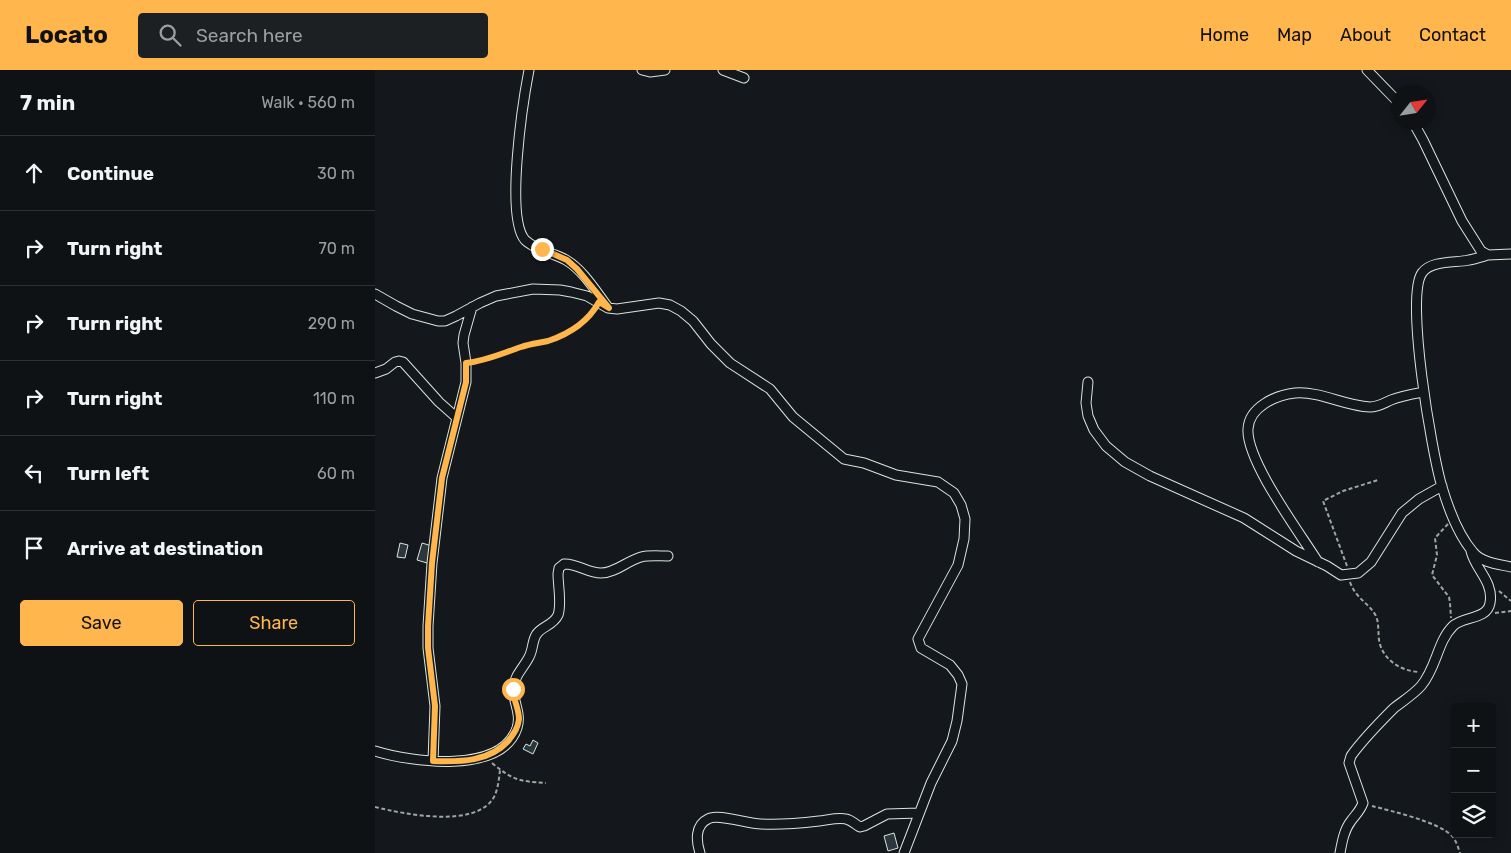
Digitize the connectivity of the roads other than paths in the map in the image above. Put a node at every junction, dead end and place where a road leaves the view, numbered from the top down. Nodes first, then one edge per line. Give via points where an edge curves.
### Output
1 (529, 70) edge
2 (642, 70) edge
3 (665, 70) edge
4 (723, 70) edge
5 (1367, 70) edge
6 (745, 78) dead end
7 (1391, 95) edge
8 (1417, 130) edge
9 (1511, 254) edge
10 (1487, 255) junction
11 (375, 294) edge
12 (472, 307) junction
13 (609, 308) junction
14 (375, 373) edge
15 (1088, 382) dead end
16 (1424, 392) junction
17 (457, 418) junction
18 (1442, 486) junction
19 (1470, 548) junction
20 (668, 556) dead end
21 (1318, 562) junction
22 (1511, 567) edge
23 (375, 751) edge
24 (433, 761) junction
25 (919, 814) junction
26 (700, 853) edge
27 (904, 853) edge
28 (1340, 853) edge

1 - 13 street via 520,127 517,187 517,217 521,234 531,244 567,260
2 - 3 street
4 - 6 street
5 - 7 street
8 - 10 street via 1462,221
9 - 10 street
10 - 16 street via 1435,265 1424,270 1419,278
11 - 12 street via 403,310 438,321 451,319
12 - 13 street via 496,296 533,289 587,296
12 - 17 street via 464,335 466,382
13 - 25 street via 670,305 693,321 730,363 770,389 793,417 844,459 896,475 938,482 954,493 965,518 958,565 918,639 921,648 950,666 958,675 962,684 961,700 952,741
14 - 17 street via 395,362 403,362
15 - 21 street via 1088,416 1107,446 1125,462 1244,518
16 - 18 street
16 - 21 street via 1369,407 1296,393 1268,402 1251,417 1248,429 1250,444 1258,464
17 - 24 street via 442,478 428,626 435,706
18 - 19 street
18 - 21 street via 1407,507 1371,562 1358,573 1341,575
19 - 22 street via 1481,559
19 - 28 street via 1472,558 1489,586 1491,603 1483,614 1456,623 1446,636 1431,672 1419,688 1384,718 1351,756 1352,777 1363,803 1346,830
20 - 24 street via 641,557 608,572 589,571 570,563 559,568 557,616 535,636 529,657 513,689 519,718 515,732 497,751 484,757 457,762
23 - 24 street
25 - 26 street via 887,814 864,826 842,818 762,824 709,818 698,831 696,842
25 - 27 street

